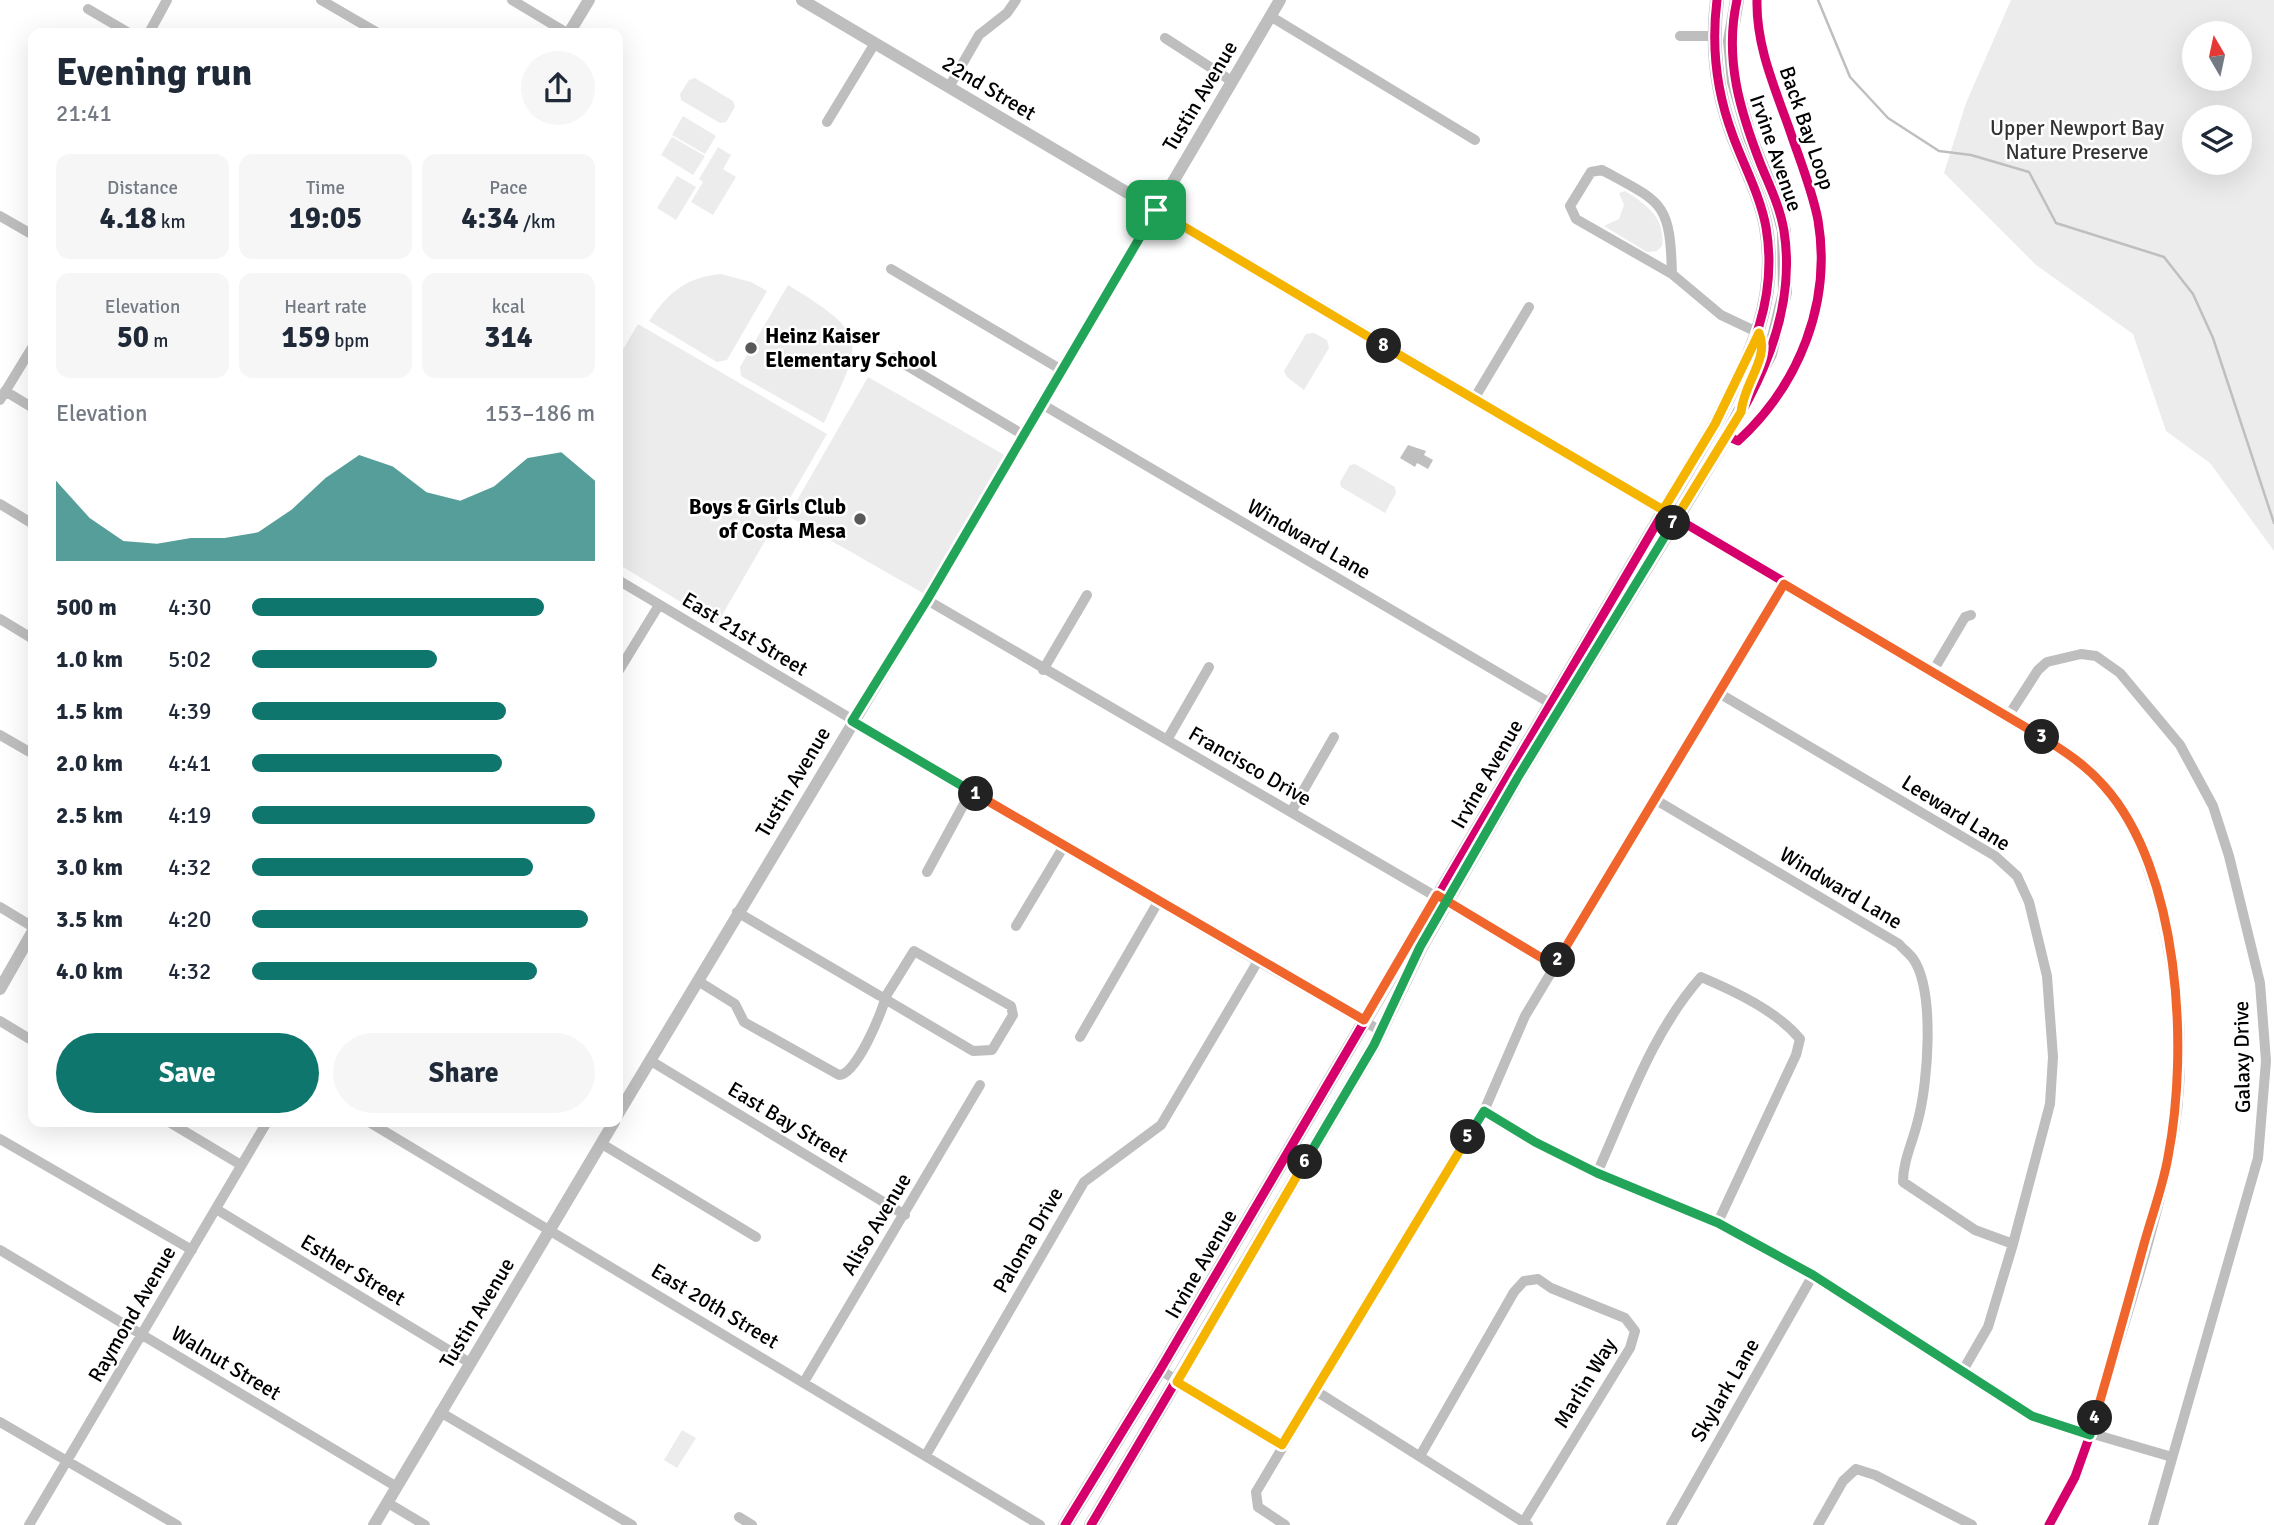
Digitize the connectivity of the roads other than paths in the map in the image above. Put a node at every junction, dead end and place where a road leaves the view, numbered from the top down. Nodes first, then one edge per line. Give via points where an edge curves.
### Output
1 (167, 0) edge
2 (321, 0) edge
3 (512, 0) edge
4 (589, 0) edge
5 (802, 0) edge
6 (1016, 0) edge
7 (1280, 0) edge
8 (1717, 0) edge
9 (1737, 0) edge
10 (88, 9) dead end
11 (1270, 16) junction
12 (120, 28) edge
13 (152, 28) edge
14 (370, 28) edge
15 (560, 28) edge
16 (571, 28) edge
17 (1680, 36) dead end
18 (1712, 36) junction
19 (1165, 38) dead end
20 (875, 43) junction
21 (1230, 80) junction
22 (949, 87) junction
23 (827, 122) dead end
24 (1475, 140) dead end
25 (1156, 210) junction
26 (0, 216) edge
27 (28, 232) edge
28 (891, 269) dead end
29 (1672, 274) junction
30 (1529, 307) dead end
31 (1759, 333) junction
32 (28, 354) edge
33 (894, 358) dead end
34 (1060, 369) junction
35 (3, 396) edge
36 (1474, 400) junction
37 (1040, 403) junction
38 (28, 406) edge
39 (1741, 412) junction
40 (1022, 434) junction
41 (0, 504) edge
42 (1663, 510) junction
43 (1676, 518) junction
44 (28, 520) edge
45 (623, 583) edge
46 (1784, 584) junction
47 (1087, 595) dead end
48 (927, 600) junction
49 (659, 605) junction
50 (1971, 615) dead end
51 (0, 619) edge
52 (28, 636) edge
53 (623, 664) edge
54 (1209, 667) dead end
55 (1043, 670) junction
56 (1933, 671) junction
57 (1717, 692) junction
58 (1554, 705) junction
59 (2009, 715) junction
60 (852, 721) junction
61 (0, 735) edge
62 (1334, 737) dead end
63 (1167, 740) junction
64 (28, 751) edge
65 (971, 791) junction
66 (1656, 800) junction
67 (1291, 812) junction
68 (1064, 846) junction
69 (927, 872) dead end
70 (1442, 898) junction
71 (1158, 902) junction
72 (0, 907) edge
73 (737, 912) junction
74 (28, 926) edge
75 (1016, 926) dead end
76 (28, 938) edge
77 (1258, 961) junction
78 (1555, 966) junction
79 (698, 981) junction
80 (0, 989) edge
81 (883, 998) junction
82 (1364, 1020) junction
83 (0, 1021) edge
84 (1381, 1031) junction
85 (1080, 1037) dead end
86 (28, 1038) edge
87 (651, 1062) junction
88 (981, 1085) dead end
89 (623, 1101) edge
90 (1484, 1111) junction
91 (178, 1127) edge
92 (264, 1127) edge
93 (377, 1127) edge
94 (611, 1127) edge
95 (0, 1139) edge
96 (602, 1144) junction
97 (241, 1164) junction
98 (1597, 1173) junction
99 (216, 1209) junction
100 (905, 1215) junction
101 (1718, 1223) junction
102 (551, 1230) junction
103 (756, 1237) dead end
104 (2013, 1244) junction
105 (0, 1250) edge
106 (192, 1250) junction
107 (1813, 1275) junction
108 (142, 1335) junction
109 (470, 1363) junction
110 (1160, 1370) junction
111 (1962, 1372) junction
112 (804, 1382) junction
113 (1177, 1382) junction
114 (1316, 1391) junction
115 (440, 1412) junction
116 (0, 1422) edge
117 (2090, 1435) junction
118 (1282, 1445) junction
119 (926, 1455) junction
120 (1420, 1456) junction
121 (2172, 1457) junction
122 (68, 1460) junction
123 (397, 1487) junction
124 (388, 1503) junction
125 (739, 1517) dead end
126 (1526, 1523) edge
127 (29, 1525) edge
128 (177, 1525) edge
129 (374, 1525) edge
130 (425, 1525) edge
131 (632, 1525) edge
132 (752, 1525) edge
133 (1040, 1525) edge
134 (1065, 1525) edge
135 (1091, 1525) edge
136 (1285, 1525) edge
137 (1671, 1525) edge
138 (1818, 1525) edge
139 (1972, 1525) edge
140 (2049, 1525) edge
141 (2154, 1525) edge

1 - 13 street
2 - 14 street
3 - 15 street
4 - 16 street
5 - 20 street, 22nd Street
6 - 22 street via 979,35
7 - 11 street, Tustin Avenue
8 - 18 main road, Irvine Avenue
9 - 39 main road, Irvine Avenue via 1730,41 1734,82 1784,231 1786,277 1776,339
10 - 12 street
11 - 21 street, Tustin Avenue
11 - 24 street
17 - 18 street
18 - 31 main road, Irvine Avenue via 1723,105 1766,228 1767,291
19 - 21 street
20 - 22 street, 22nd Street
20 - 23 street
21 - 25 street, Tustin Avenue
22 - 25 street, 22nd Street
25 - 34 street, Tustin Avenue
25 - 36 street, 22nd Street
26 - 27 street
28 - 34 street
29 - 29 street via 1669,222 1662,208 1650,196 1602,170 1591,172 1570,206 1576,219
29 - 31 street via 1721,315
30 - 36 street
31 - 39 main road via 1764,346 1742,394
31 - 42 main road, Irvine Avenue via 1715,424
32 - 35 street
33 - 40 street
34 - 37 street, Tustin Avenue
35 - 38 street
36 - 42 street, 22nd Street
37 - 40 street, Tustin Avenue
37 - 58 street, Windward Lane
39 - 43 main road, Irvine Avenue
40 - 48 street, Tustin Avenue
41 - 44 street
42 - 43 street, 22nd Street
42 - 58 main road, Irvine Avenue
43 - 46 street, 22nd Street
43 - 58 main road, Irvine Avenue
45 - 49 street, East 21st Street
46 - 56 street, 22nd Street
46 - 57 street
47 - 55 street
48 - 55 street, Francisco Drive
48 - 60 street, Tustin Avenue
49 - 53 street
49 - 60 street, East 21st Street
50 - 56 street via 1965,617
51 - 52 street
54 - 63 street
55 - 63 street, Francisco Drive
56 - 59 street, 22nd Street
57 - 66 street
57 - 104 street, Leeward Lane via 1995,856 2017,876 2029,902 2047,976 2053,1057 2050,1104
58 - 70 main road, Irvine Avenue
59 - 117 street, 22nd Street via 2076,759 2105,786 2129,820 2147,854 2173,961 2179,1056 2168,1158
59 - 121 street, Galaxy Drive via 2047,662 2081,654 2111,664 2159,718 2195,769 2217,818 2250,935 2264,1020 2264,1107 2258,1158
60 - 65 street, East 21st Street
60 - 73 street, Tustin Avenue
61 - 64 street
62 - 67 street
63 - 67 street, Francisco Drive
65 - 68 street, East 21st Street
65 - 69 street
66 - 78 street
66 - 104 street, Windward Lane via 1899,944 1914,961 1926,1015 1927,1071 1903,1182 1975,1230
67 - 70 street, Francisco Drive
68 - 71 street, East 21st Street
68 - 75 street
70 - 78 street, Francisco Drive
70 - 82 main road, Irvine Avenue
70 - 84 main road, Irvine Avenue
71 - 77 street, East 21st Street
71 - 85 street
72 - 74 street
73 - 79 street, Tustin Avenue
73 - 81 street
76 - 80 street
77 - 82 street, East 21st Street
77 - 119 street, Paloma Drive via 1161,1125 1084,1182
78 - 90 street via 1525,1016
79 - 81 street via 735,1004 744,1022 839,1075 849,1071 881,1015
79 - 87 street, Tustin Avenue
81 - 81 street via 983,1053 992,1050 1013,1015 1011,1006 917,951 911,953
82 - 84 street, East 21st Street
82 - 110 main road, Irvine Avenue
83 - 86 street
84 - 113 main road, Irvine Avenue
87 - 89 street, Tustin Avenue
87 - 100 street, East Bay Street
88 - 100 street, Aliso Avenue
90 - 98 street
90 - 114 street
91 - 97 street
92 - 97 street, Raymond Avenue
93 - 102 street, East 20th Street
94 - 96 street, Tustin Avenue
95 - 106 street
96 - 102 street, Tustin Avenue
96 - 103 street
97 - 99 street, Raymond Avenue
98 - 101 street
98 - 101 street via 1653,1050 1687,993 1701,977 1721,985 1790,1027 1800,1039
99 - 106 street, Raymond Avenue
99 - 109 street, Esther Street
100 - 112 street, Aliso Avenue
101 - 107 street
102 - 109 street, Tustin Avenue
102 - 112 street, East 20th Street
104 - 111 street, Leeward Lane via 1987,1327
105 - 108 street, Walnut Street
106 - 108 street, Raymond Avenue
107 - 111 street
107 - 137 street, Skylark Lane
108 - 122 street, Raymond Avenue
108 - 123 street, Walnut Street
109 - 115 street, Tustin Avenue
110 - 113 street
110 - 134 main road, Irvine Avenue
111 - 117 street via 2032,1416
112 - 119 street, East 20th Street
113 - 118 street
113 - 135 main road, Irvine Avenue
114 - 118 street
114 - 120 street
115 - 123 street, Tustin Avenue
115 - 131 street
116 - 122 street
117 - 121 street
117 - 140 street, 22nd Street via 2075,1477
118 - 136 street via 1256,1492 1258,1507
119 - 133 street, East 20th Street
120 - 126 street
120 - 126 street, Marlin Way via 1518,1285 1529,1278 1538,1279 1625,1318 1635,1331 1630,1348
121 - 141 street, Galaxy Drive
122 - 127 street, Raymond Avenue
122 - 128 street
123 - 124 street, Tustin Avenue
124 - 129 street, Tustin Avenue
124 - 130 street
125 - 132 street
138 - 139 street via 1843,1481 1856,1469

